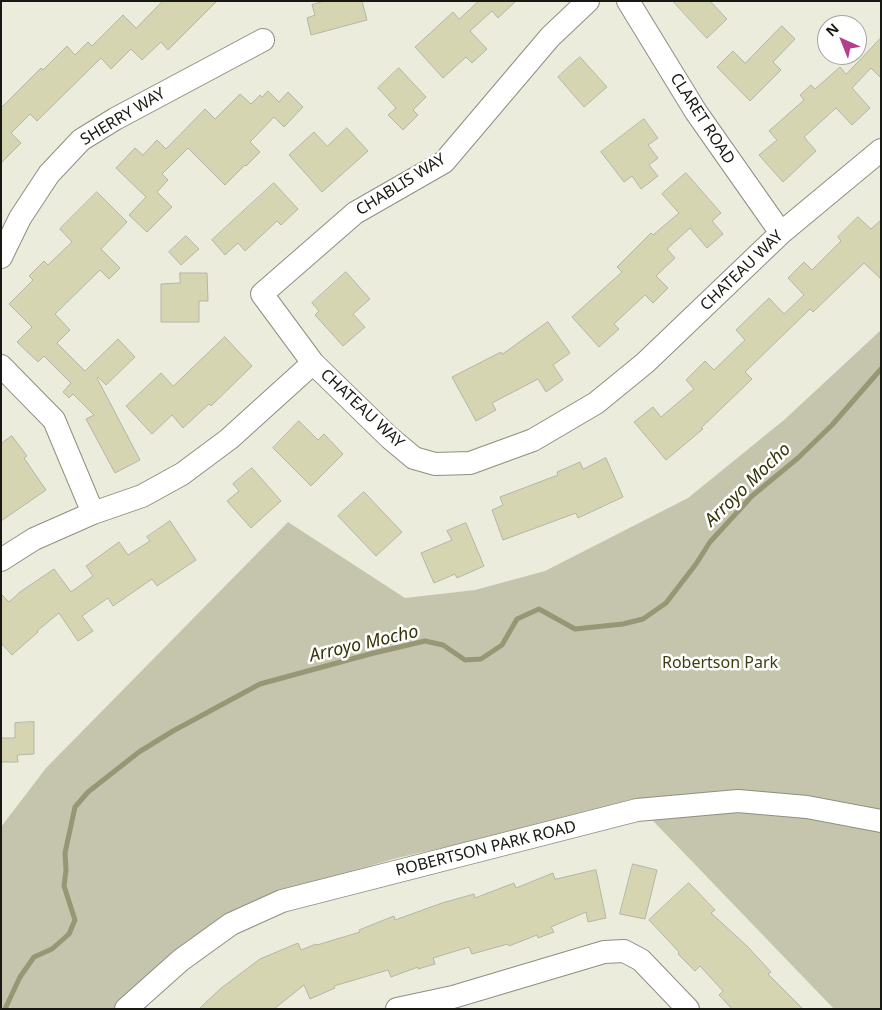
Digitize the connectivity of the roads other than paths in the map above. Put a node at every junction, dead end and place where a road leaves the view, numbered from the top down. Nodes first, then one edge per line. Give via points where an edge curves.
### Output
1 (588, 1) edge
2 (628, 1) edge
3 (263, 40) dead end
4 (881, 150) edge
5 (780, 233) junction
6 (1, 256) edge
7 (313, 363) junction
8 (1, 366) edge
9 (93, 513) junction
10 (1, 560) edge
11 (881, 821) edge
12 (422, 1006) edge
13 (126, 1009) edge
14 (397, 1009) edge
15 (688, 1009) edge

1 - 7 street, CHABLIS WAY via 550,37 444,162 355,213 262,294
2 - 5 street, CLARET ROAD via 696,112
3 - 6 street, SHERRY WAY via 114,119 81,140 49,174 20,218
4 - 5 street, CHATEAU WAY
5 - 7 street, CHATEAU WAY via 646,363 596,403 533,440 470,463 435,464 414,458
7 - 9 street, CHATEAU WAY via 229,439 182,474 142,496
8 - 9 street via 54,420
9 - 10 street, CHATEAU WAY via 34,539
11 - 13 street, ROBERTSON PARK ROAD via 807,807 738,801 638,810 282,901 231,924 181,960
12 - 14 street
12 - 15 street via 604,952 624,951 640,960

